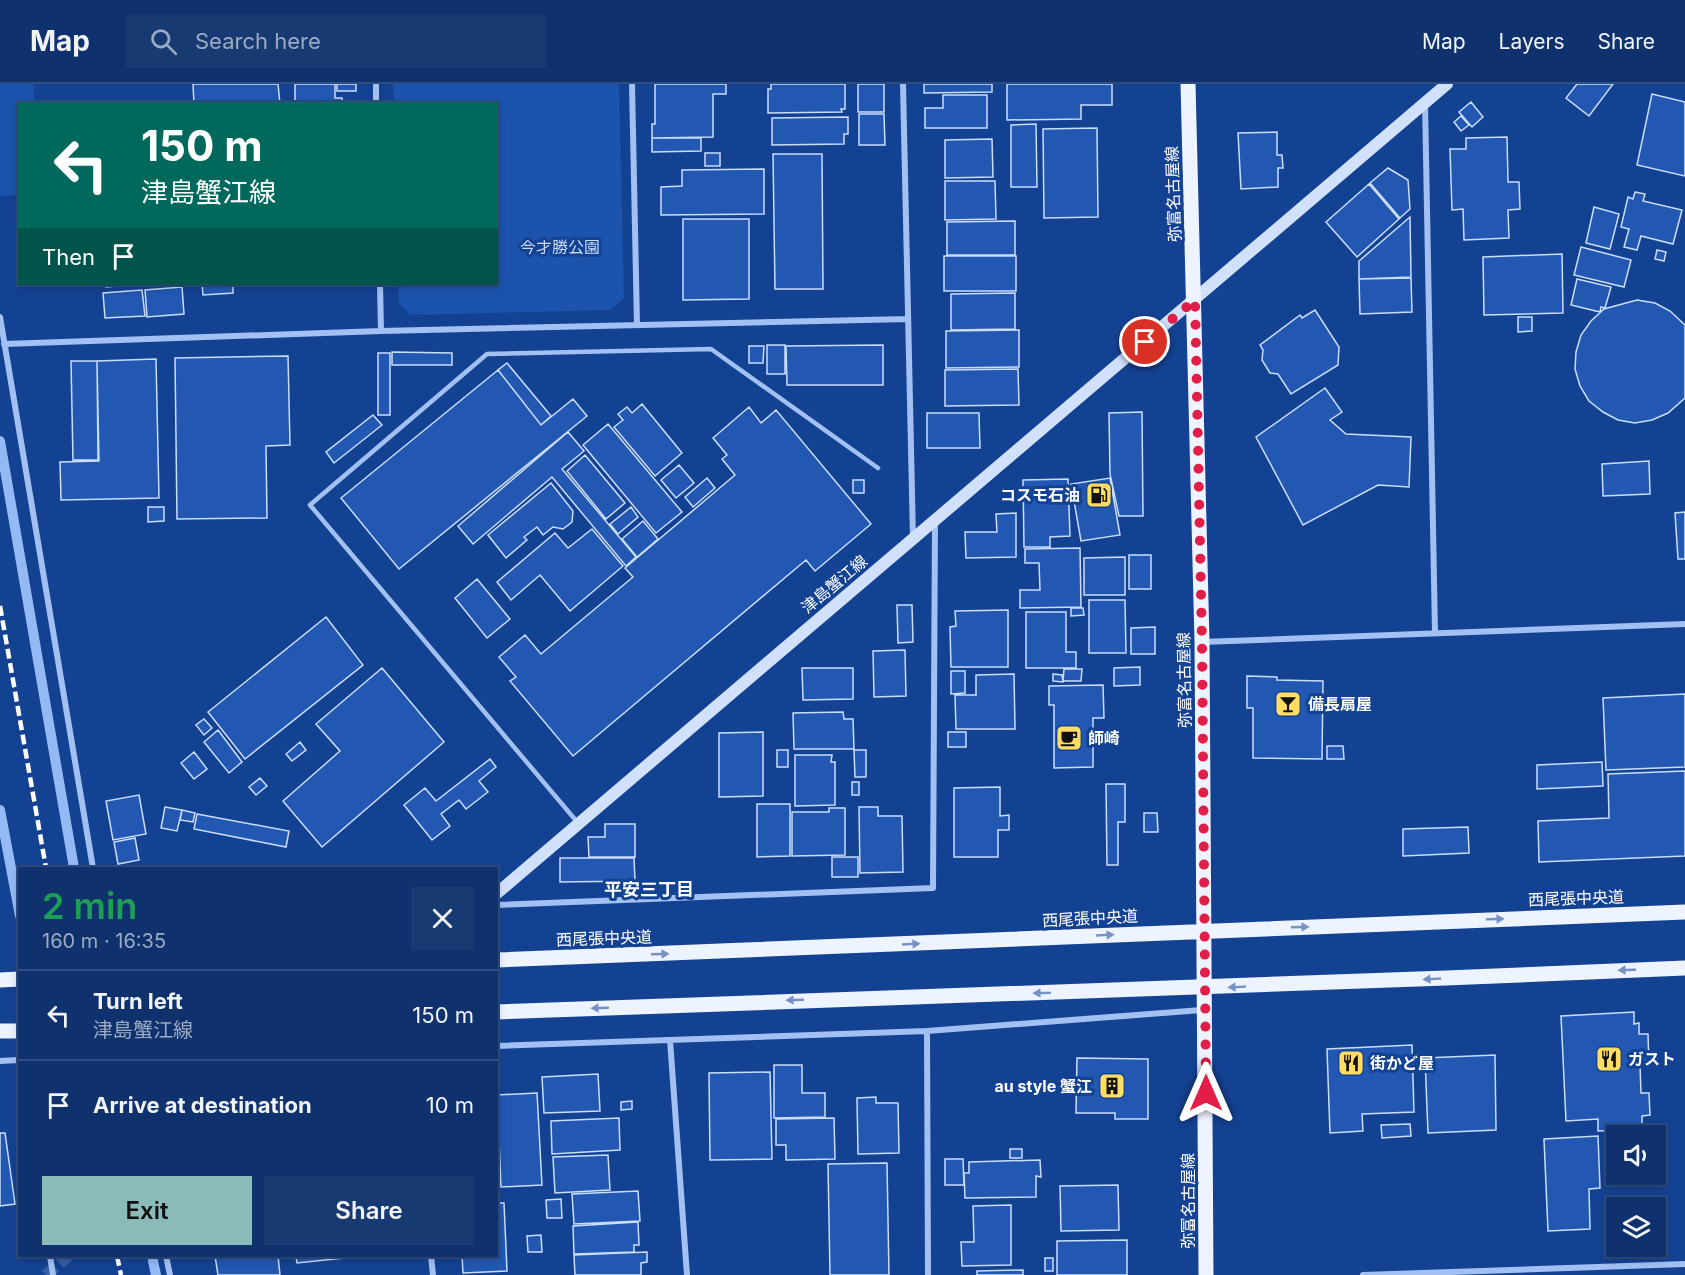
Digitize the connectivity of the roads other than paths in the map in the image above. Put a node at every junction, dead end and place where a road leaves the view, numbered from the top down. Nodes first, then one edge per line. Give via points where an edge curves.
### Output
1 (376, 84) edge
2 (632, 84) edge
3 (903, 84) edge
4 (1188, 84) edge
5 (1447, 84) edge
6 (376, 102) edge
7 (1425, 103) junction
8 (380, 285) edge
9 (1195, 300) junction
10 (0, 317) edge
11 (908, 319) junction
12 (637, 325) junction
13 (381, 331) junction
14 (4, 344) junction
15 (878, 468) dead end
16 (935, 518) junction
17 (913, 539) junction
18 (1685, 624) edge
19 (1435, 633) junction
20 (1202, 642) junction
21 (579, 824) junction
22 (93, 867) edge
23 (498, 892) edge
24 (498, 905) edge
25 (1685, 912) edge
26 (1206, 931) junction
27 (498, 960) edge
28 (1685, 968) edge
29 (18, 979) edge
30 (0, 980) edge
31 (1206, 989) junction
32 (1206, 1010) junction
33 (498, 1012) edge
34 (18, 1031) edge
35 (927, 1031) junction
36 (0, 1032) edge
37 (670, 1040) junction
38 (498, 1046) edge
39 (18, 1060) edge
40 (0, 1061) edge
41 (50, 1257) edge
42 (166, 1257) edge
43 (431, 1257) edge
44 (1685, 1264) edge
45 (1469, 1273) edge
46 (53, 1275) edge
47 (170, 1275) edge
48 (434, 1275) edge
49 (687, 1275) edge
50 (928, 1275) edge
51 (1206, 1275) edge
52 (1363, 1275) edge

1 - 6 street
2 - 12 street
3 - 11 street
4 - 9 main road, 弥富名古屋線
5 - 7 main road, 津島蟹江線
7 - 9 main road, 津島蟹江線
7 - 19 street
8 - 13 street
9 - 16 main road, 津島蟹江線
9 - 20 main road, 弥富名古屋線
10 - 14 street
11 - 12 street
11 - 17 street
12 - 13 street
13 - 14 street
14 - 22 street
15 - 21 lane via 711,349 487,354 310,505
16 - 17 main road, 津島蟹江線
16 - 24 street via 933,888
17 - 21 main road, 津島蟹江線
18 - 19 street
19 - 20 street
20 - 26 main road, 弥富名古屋線
21 - 23 main road, 津島蟹江線
26 -> 25 main road, 西尾張中央道
27 -> 26 main road, 西尾張中央道
26 - 31 main road, 弥富名古屋線
28 -> 31 main road
29 - 30 main road
31 - 32 main road, 弥富名古屋線
31 -> 33 main road
32 - 35 street
32 - 51 main road, 弥富名古屋線
34 - 36 main road
35 - 37 street
35 - 50 street
37 - 38 street
37 - 49 street
39 - 40 street
41 - 46 street
42 - 47 street
43 - 48 street
44 - 45 street
45 - 52 street

